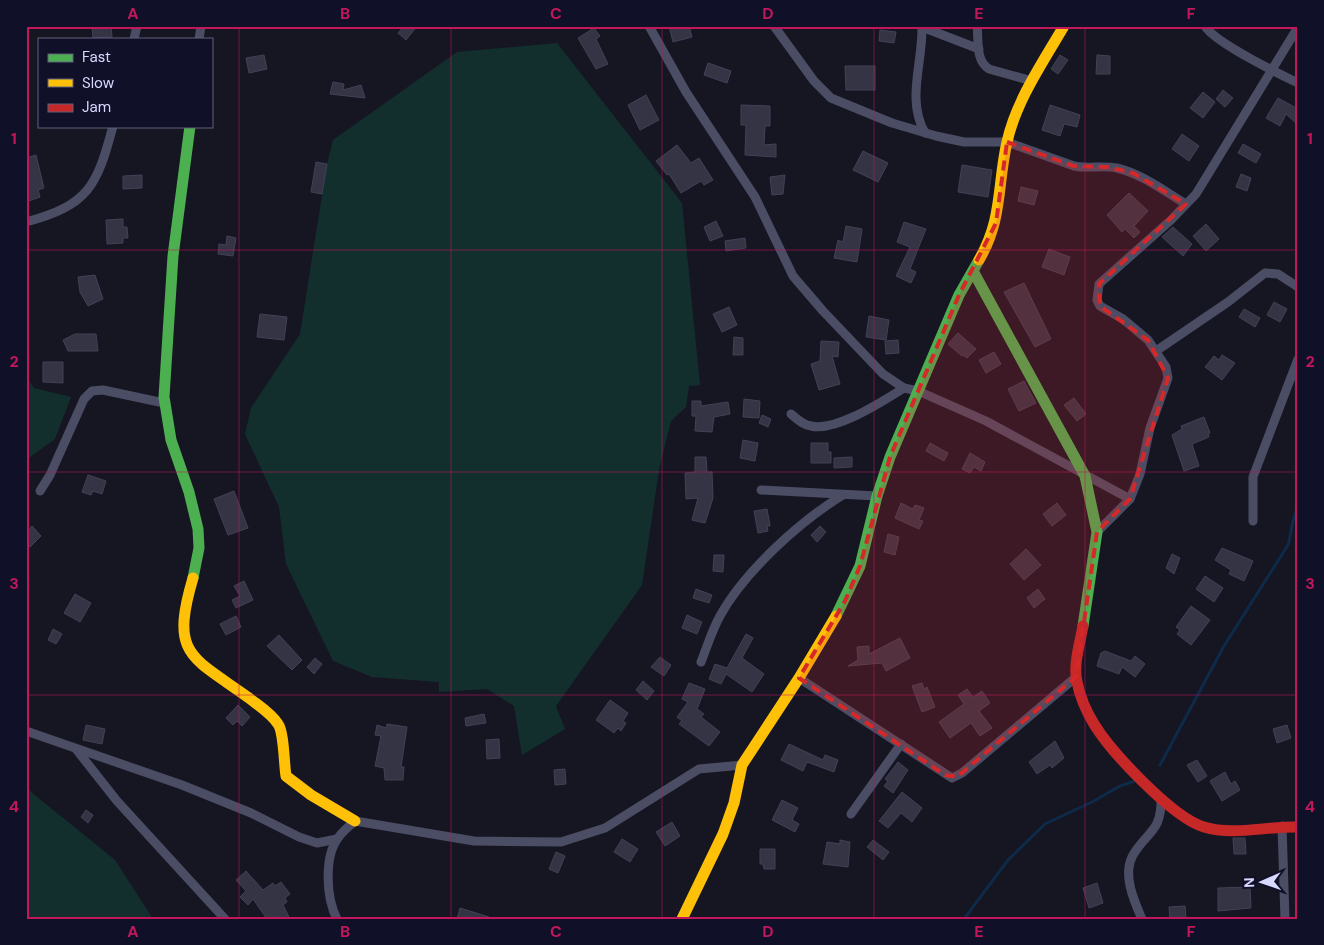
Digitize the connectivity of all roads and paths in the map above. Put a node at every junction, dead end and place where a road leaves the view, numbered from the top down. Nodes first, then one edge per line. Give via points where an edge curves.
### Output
1 (649, 26) edge
2 (774, 26) edge
3 (977, 26) edge
4 (1064, 26) edge
5 (1205, 26) edge
6 (922, 27) edge
7 (1298, 27) edge
8 (979, 49) junction
9 (1273, 72) junction
10 (1032, 81) junction
11 (1298, 83) edge
12 (112, 128) edge
13 (190, 128) edge
14 (925, 133) junction
15 (1007, 142) junction
16 (1186, 204) junction
17 (26, 222) edge
18 (973, 271) junction
19 (1298, 287) edge
20 (1156, 351) junction
21 (1298, 359) edge
22 (904, 388) junction
23 (918, 391) junction
24 (164, 403) junction
25 (791, 414) dead end
26 (1085, 476) junction
27 (761, 490) dead end
28 (40, 491) dead end
29 (843, 494) junction
30 (877, 496) junction
31 (1130, 500) junction
32 (1253, 521) dead end
33 (1097, 532) junction
34 (700, 662) dead end
35 (1076, 677) junction
36 (800, 678) junction
37 (26, 731) edge
38 (901, 744) junction
39 (76, 749) junction
40 (742, 765) junction
41 (1161, 798) junction
42 (851, 814) dead end
43 (355, 821) junction
44 (1282, 826) junction
45 (1298, 827) edge
46 (337, 838) junction
47 (226, 919) edge
48 (336, 919) edge
49 (682, 919) edge
50 (1142, 919) edge
51 (1285, 919) edge

1 - 22 street via 686,92 755,197 798,282 884,374
2 - 14 street via 814,81 832,98
3 - 8 street
4 - 10 street
5 - 9 street via 1215,37
6 - 8 street
6 - 14 street via 915,98
7 - 9 street
8 - 10 street via 980,59 988,68
9 - 11 street
9 - 16 street via 1196,194
10 - 15 street
12 - 17 street via 103,164 87,192 66,209
13 - 24 street via 171,280
14 - 15 street via 964,142
15 - 16 street via 1074,166 1108,166 1133,173
15 - 18 street via 996,223
16 - 20 street via 1099,284 1097,292 1100,306 1123,319
18 - 23 street via 959,295
18 - 26 street
19 - 20 street via 1278,274 1265,273
20 - 31 street via 1166,366 1168,378
21 - 32 street via 1253,476
22 - 23 street
22 - 25 street via 862,412 823,427 799,422
23 - 26 street via 986,421
23 - 30 street
24 - 28 street via 103,390 92,391 84,398
24 - 43 street via 198,532 198,563 181,622 185,646 193,657 276,721 282,737 286,776
26 - 31 street
26 - 33 street
27 - 29 street
29 - 30 street
29 - 34 street via 800,527 736,590 720,616
30 - 36 street via 860,566 845,601
31 - 33 street
33 - 35 street
35 - 38 street via 957,777 945,774
35 - 41 street via 1078,690 1098,730
36 - 38 street
36 - 40 street
37 - 39 street
38 - 42 street
39 - 46 street via 191,788 251,813 299,838 317,843
39 - 47 street via 117,801
40 - 43 street via 698,769 605,828 561,842 474,841
40 - 49 street via 723,834
41 - 44 street via 1184,819 1202,827
41 - 50 street via 1158,824 1132,856 1129,874
43 - 46 street
44 - 45 street
44 - 51 street
46 - 48 street via 329,872

